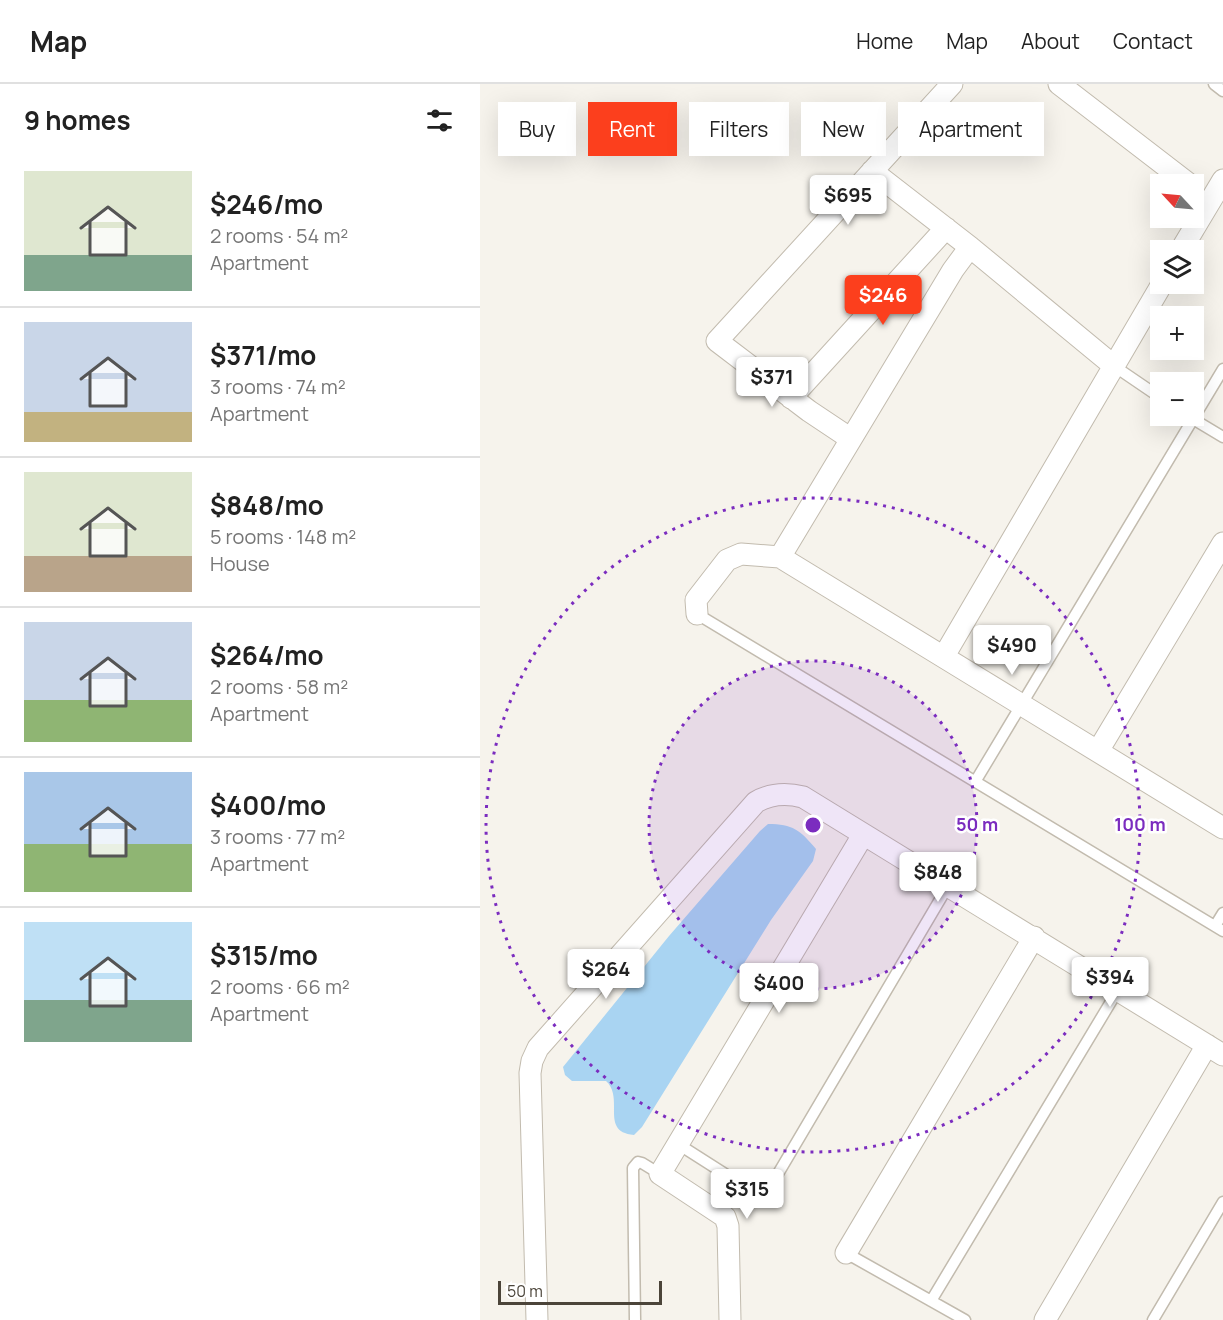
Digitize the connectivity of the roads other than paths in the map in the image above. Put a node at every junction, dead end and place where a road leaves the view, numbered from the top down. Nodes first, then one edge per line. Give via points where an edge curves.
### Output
1 (952, 84) edge
2 (1059, 84) edge
3 (1214, 84) edge
4 (1223, 91) edge
5 (872, 171) junction
6 (1176, 174) edge
7 (1223, 180) edge
8 (1204, 194) edge
9 (946, 228) junction
10 (970, 247) junction
11 (1156, 294) edge
12 (1114, 366) junction
13 (1223, 369) edge
14 (1150, 391) edge
15 (1204, 397) edge
16 (791, 398) junction
17 (1204, 425) edge
18 (1185, 426) edge
19 (1223, 437) edge
20 (851, 439) junction
21 (1223, 543) edge
22 (780, 557) junction
23 (697, 614) joint
24 (944, 657) junction
25 (1021, 704) junction
26 (1098, 751) junction
27 (975, 782) junction
28 (1223, 828) edge
29 (863, 835) junction
30 (948, 886) junction
31 (1223, 913) edge
32 (1219, 929) edge
33 (1034, 938) junction
34 (1118, 990) junction
35 (1215, 1050) edge
36 (678, 1144) junction
37 (660, 1174) junction
38 (1223, 1202) edge
39 (846, 1253) joint
40 (931, 1301) junction
41 (537, 1320) edge
42 (635, 1320) edge
43 (730, 1320) edge
44 (965, 1320) edge
45 (1045, 1320) edge
46 (1153, 1320) edge

1 - 5 street
2 - 6 street
3 - 4 lane
5 - 9 street
5 - 16 street via 717,341
7 - 8 street
9 - 10 street
9 - 16 street
10 - 12 street
10 - 20 street
11 - 12 street
12 - 14 lane
12 - 24 street
13 - 15 lane
16 - 20 street
17 - 19 lane
18 - 25 lane
20 - 22 street
21 - 26 street
22 - 23 street via 741,554 727,560 696,600
22 - 24 street
23 - 27 lane
24 - 25 street
25 - 26 street
25 - 27 lane
26 - 28 street
27 - 32 lane
29 - 30 street
29 - 36 street
29 - 41 street via 803,797 766,797 756,802 538,1048 530,1073
30 - 33 street
30 - 36 lane via 769,1189 758,1195
31 - 32 lane
33 - 34 street
33 - 39 street
34 - 35 street
34 - 40 lane
35 - 45 street
36 - 37 street
37 - 42 lane via 638,1162 633,1168
37 - 43 street via 725,1217
38 - 46 lane
39 - 40 lane
40 - 44 lane

